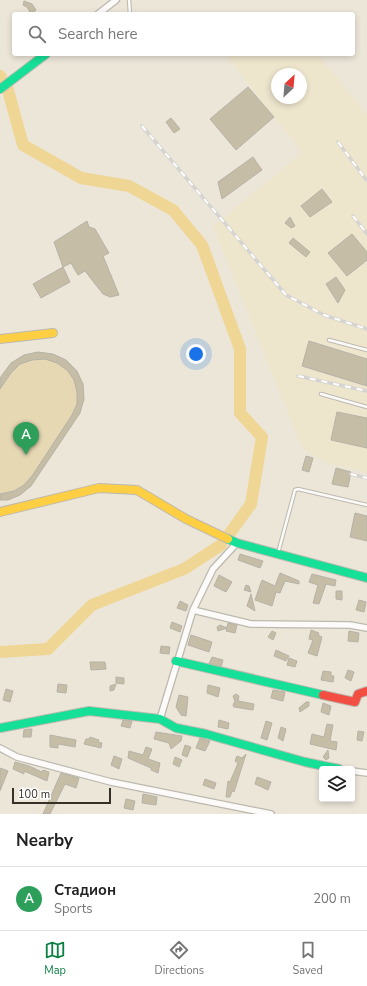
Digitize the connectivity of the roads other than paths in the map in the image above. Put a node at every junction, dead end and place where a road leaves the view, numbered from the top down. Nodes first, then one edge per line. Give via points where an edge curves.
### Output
1 (116, 0) edge
2 (129, 0) edge
3 (101, 12) edge
4 (130, 12) edge
5 (43, 56) edge
6 (0, 89) edge
7 (53, 333) dead end
8 (0, 339) edge
9 (329, 340) dead end
10 (367, 350) edge
11 (321, 394) dead end
12 (367, 407) edge
13 (367, 505) edge
14 (0, 512) edge
15 (236, 543) junction
16 (278, 554) junction
17 (367, 578) edge
18 (192, 610) junction
19 (367, 628) edge
20 (176, 661) junction
21 (367, 692) edge
22 (160, 719) junction
23 (0, 728) edge
24 (0, 748) edge
25 (325, 766) edge
26 (355, 771) edge
27 (367, 773) edge
28 (271, 814) edge

1 - 3 street
2 - 4 lane
5 - 6 street
7 - 8 street
9 - 10 lane
11 - 12 lane
13 - 16 lane via 295,490
14 - 15 street via 99,488 137,490 186,519
15 - 16 street
15 - 18 street via 213,569
16 - 17 street
18 - 19 street via 251,624 350,625
18 - 20 street
20 - 21 street via 354,702 358,694
20 - 22 street
22 - 23 street via 89,711
22 - 25 street via 167,726
24 - 28 street via 17,757 111,782
26 - 27 street

